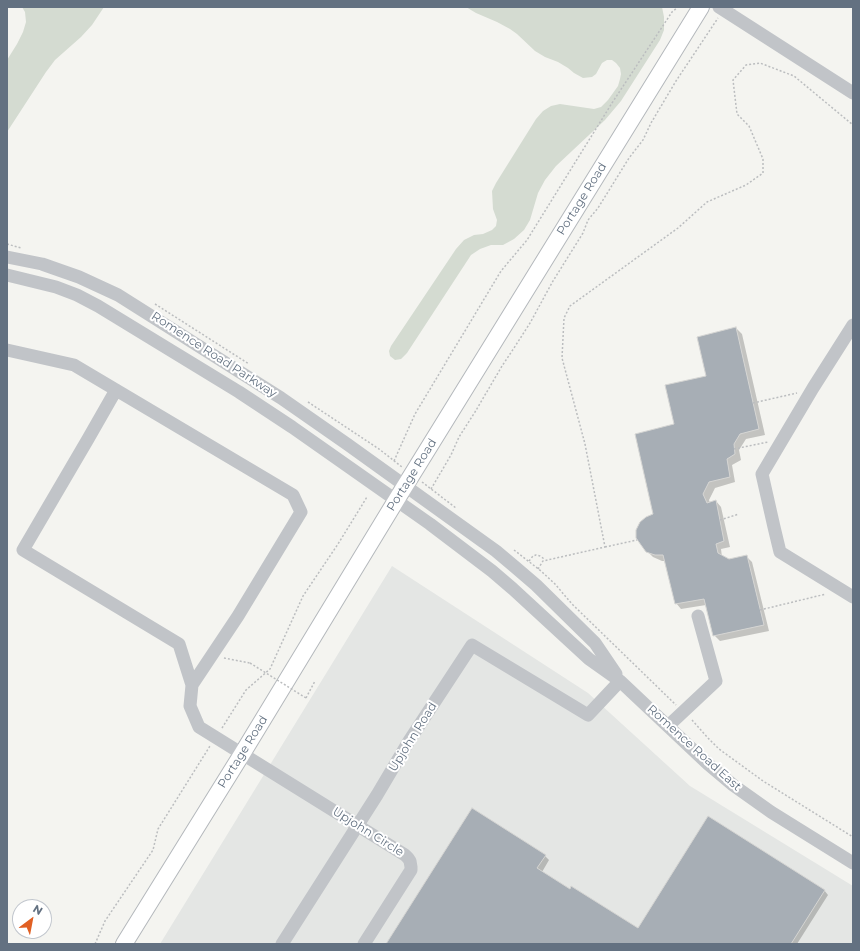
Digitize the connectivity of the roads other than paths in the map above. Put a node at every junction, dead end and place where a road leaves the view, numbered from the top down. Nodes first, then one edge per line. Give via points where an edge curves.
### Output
1 (701, 7) edge
2 (721, 8) edge
3 (853, 93) edge
4 (7, 257) edge
5 (7, 275) edge
6 (853, 325) edge
7 (7, 350) edge
8 (116, 390) junction
9 (405, 486) junction
10 (396, 500) junction
11 (853, 597) edge
12 (698, 616) dead end
13 (620, 681) junction
14 (192, 684) junction
15 (668, 726) junction
16 (242, 754) junction
17 (358, 826) junction
18 (853, 863) edge
19 (124, 944) edge
20 (282, 944) edge
21 (364, 944) edge

1 - 9 main road, Portage Road
2 - 3 street
4 - 9 street, Romence Road Parkway via 42,264 118,295 281,398
5 - 10 street, Romence Road Parkway via 56,287 98,306 266,410
6 - 11 street via 762,474 780,552
7 - 8 street via 74,366
8 - 14 street via 23,550 179,644
8 - 14 street via 293,495 301,512 238,616
9 - 10 main road, Portage Road
9 - 13 street, Romence Road East via 496,551 536,585 595,643
10 - 13 street, Romence Road East via 492,571 589,659
10 - 16 main road, Portage Road
12 - 15 street via 716,681
13 - 15 street, Romence Road East
13 - 17 street, Upjohn Road via 588,715 472,645 409,741
14 - 16 street, Upjohn Circle via 190,706 199,727
15 - 18 street, Romence Road East via 733,785
16 - 17 street, Upjohn Circle
16 - 19 main road, Portage Road
17 - 20 street, Upjohn Road
17 - 21 street, Upjohn Circle via 405,855 412,867

